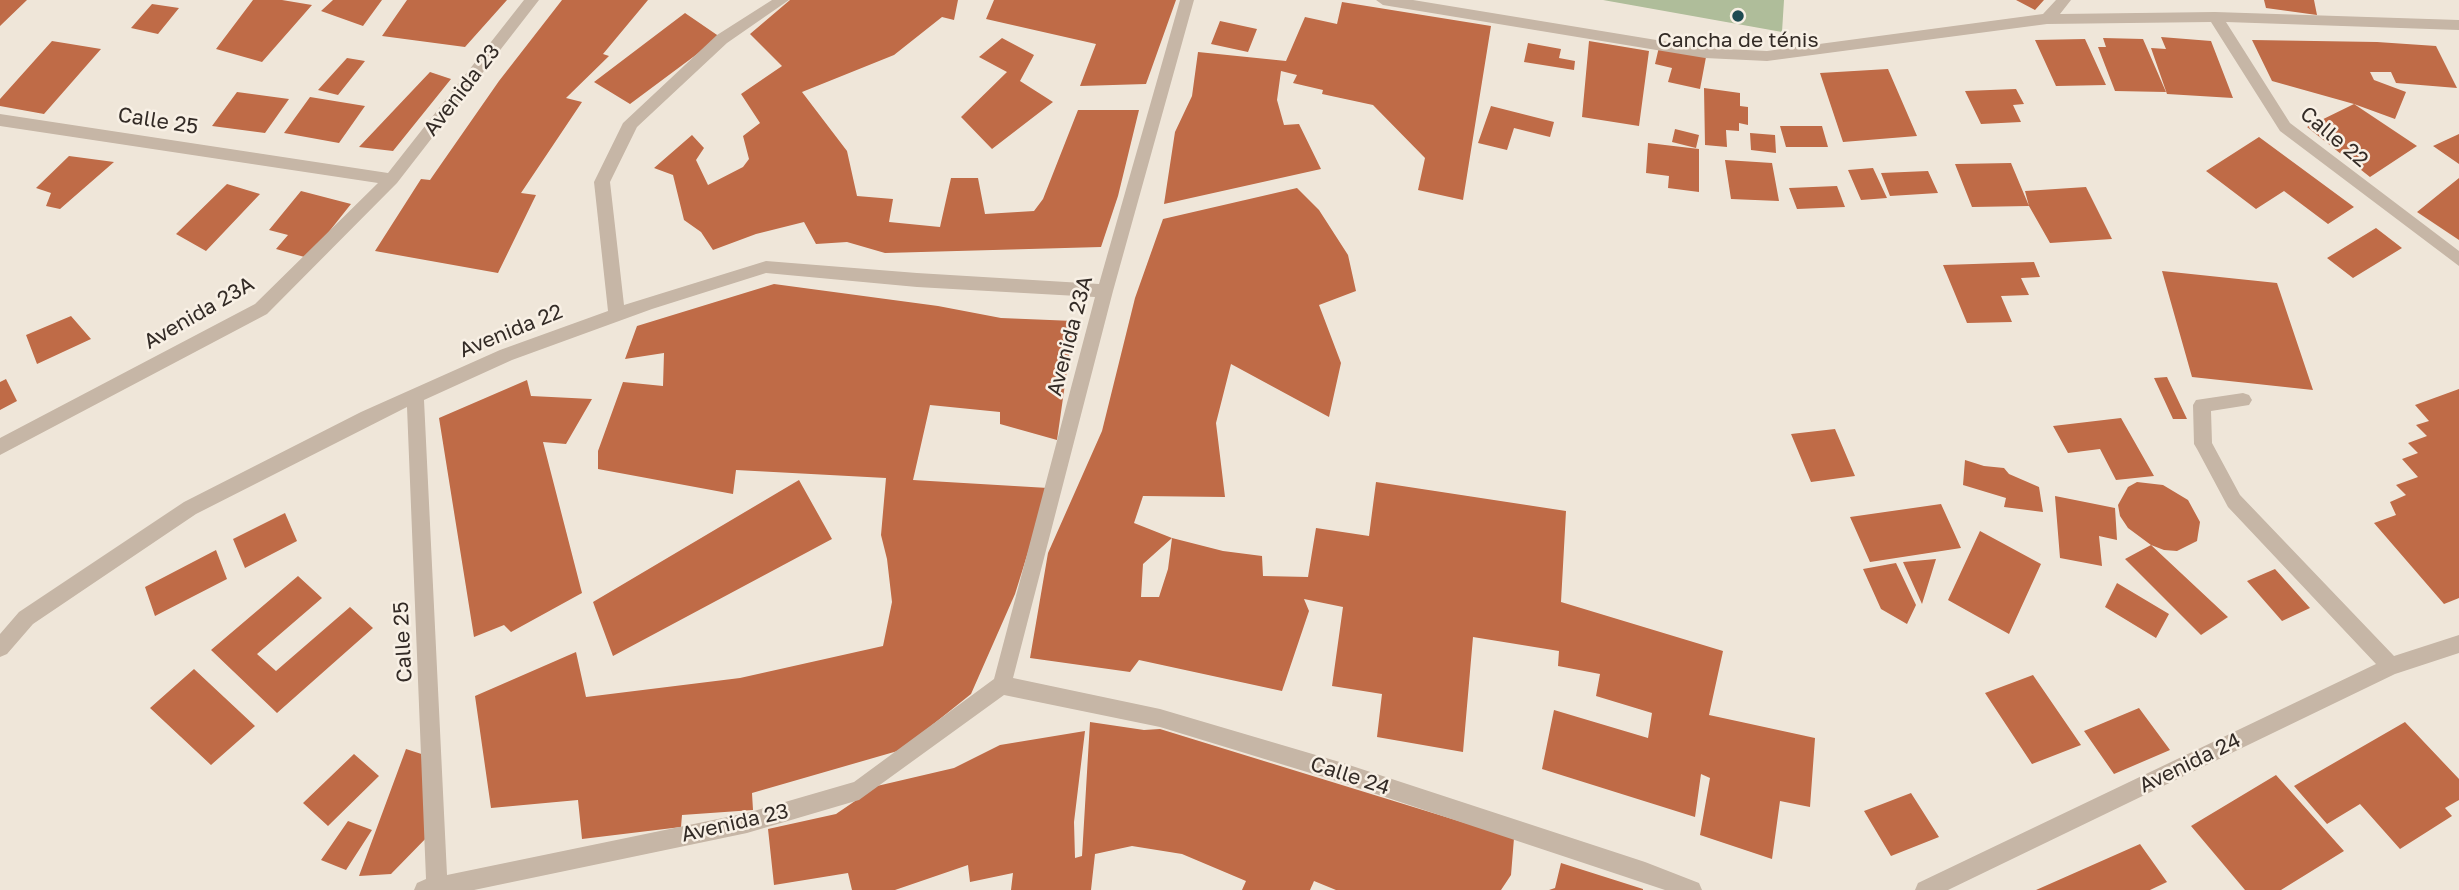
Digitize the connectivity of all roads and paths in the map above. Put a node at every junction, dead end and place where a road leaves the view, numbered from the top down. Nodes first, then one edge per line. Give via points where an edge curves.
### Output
1 (532, 0) edge
2 (782, 0) edge
3 (1187, 0) edge
4 (1383, 0) edge
5 (1470, 0) edge
6 (2064, 0) edge
7 (1455, 11) junction
8 (2215, 17) junction
9 (2047, 19) junction
10 (2459, 25) edge
11 (0, 120) edge
12 (392, 179) junction
13 (2459, 260) edge
14 (1105, 291) junction
15 (617, 315) junction
16 (415, 397) junction
17 (2242, 400) dead end
18 (0, 447) edge
19 (2459, 644) edge
20 (0, 648) edge
21 (2391, 666) junction
22 (1002, 685) junction
23 (430, 888) edge
24 (1692, 890) edge
25 (1925, 890) edge

1 - 12 street, Avenida 23
2 - 15 street via 722,38 631,123 602,181
3 - 14 street, Avenida 23A
4 - 7 street
5 - 7 street
6 - 9 street
7 - 9 street via 1705,53 1767,56
8 - 9 street
8 - 10 street
8 - 13 street, Calle 22 via 2285,127
11 - 12 street, Calle 25
12 - 18 street, Avenida 23A via 261,309
14 - 15 street, Avenida 22 via 766,267
14 - 22 street, Avenida 23A
15 - 16 street, Avenida 22 via 506,355
16 - 20 street, Avenida 22 via 190,509 26,618
16 - 23 street, Calle 25
17 - 21 street via 2202,405 2203,444 2234,501
19 - 21 street, Avenida 24
21 - 25 street, Avenida 24
22 - 23 street, Avenida 23 via 859,790 747,823
22 - 24 street, Calle 24 via 1160,718 1368,781

